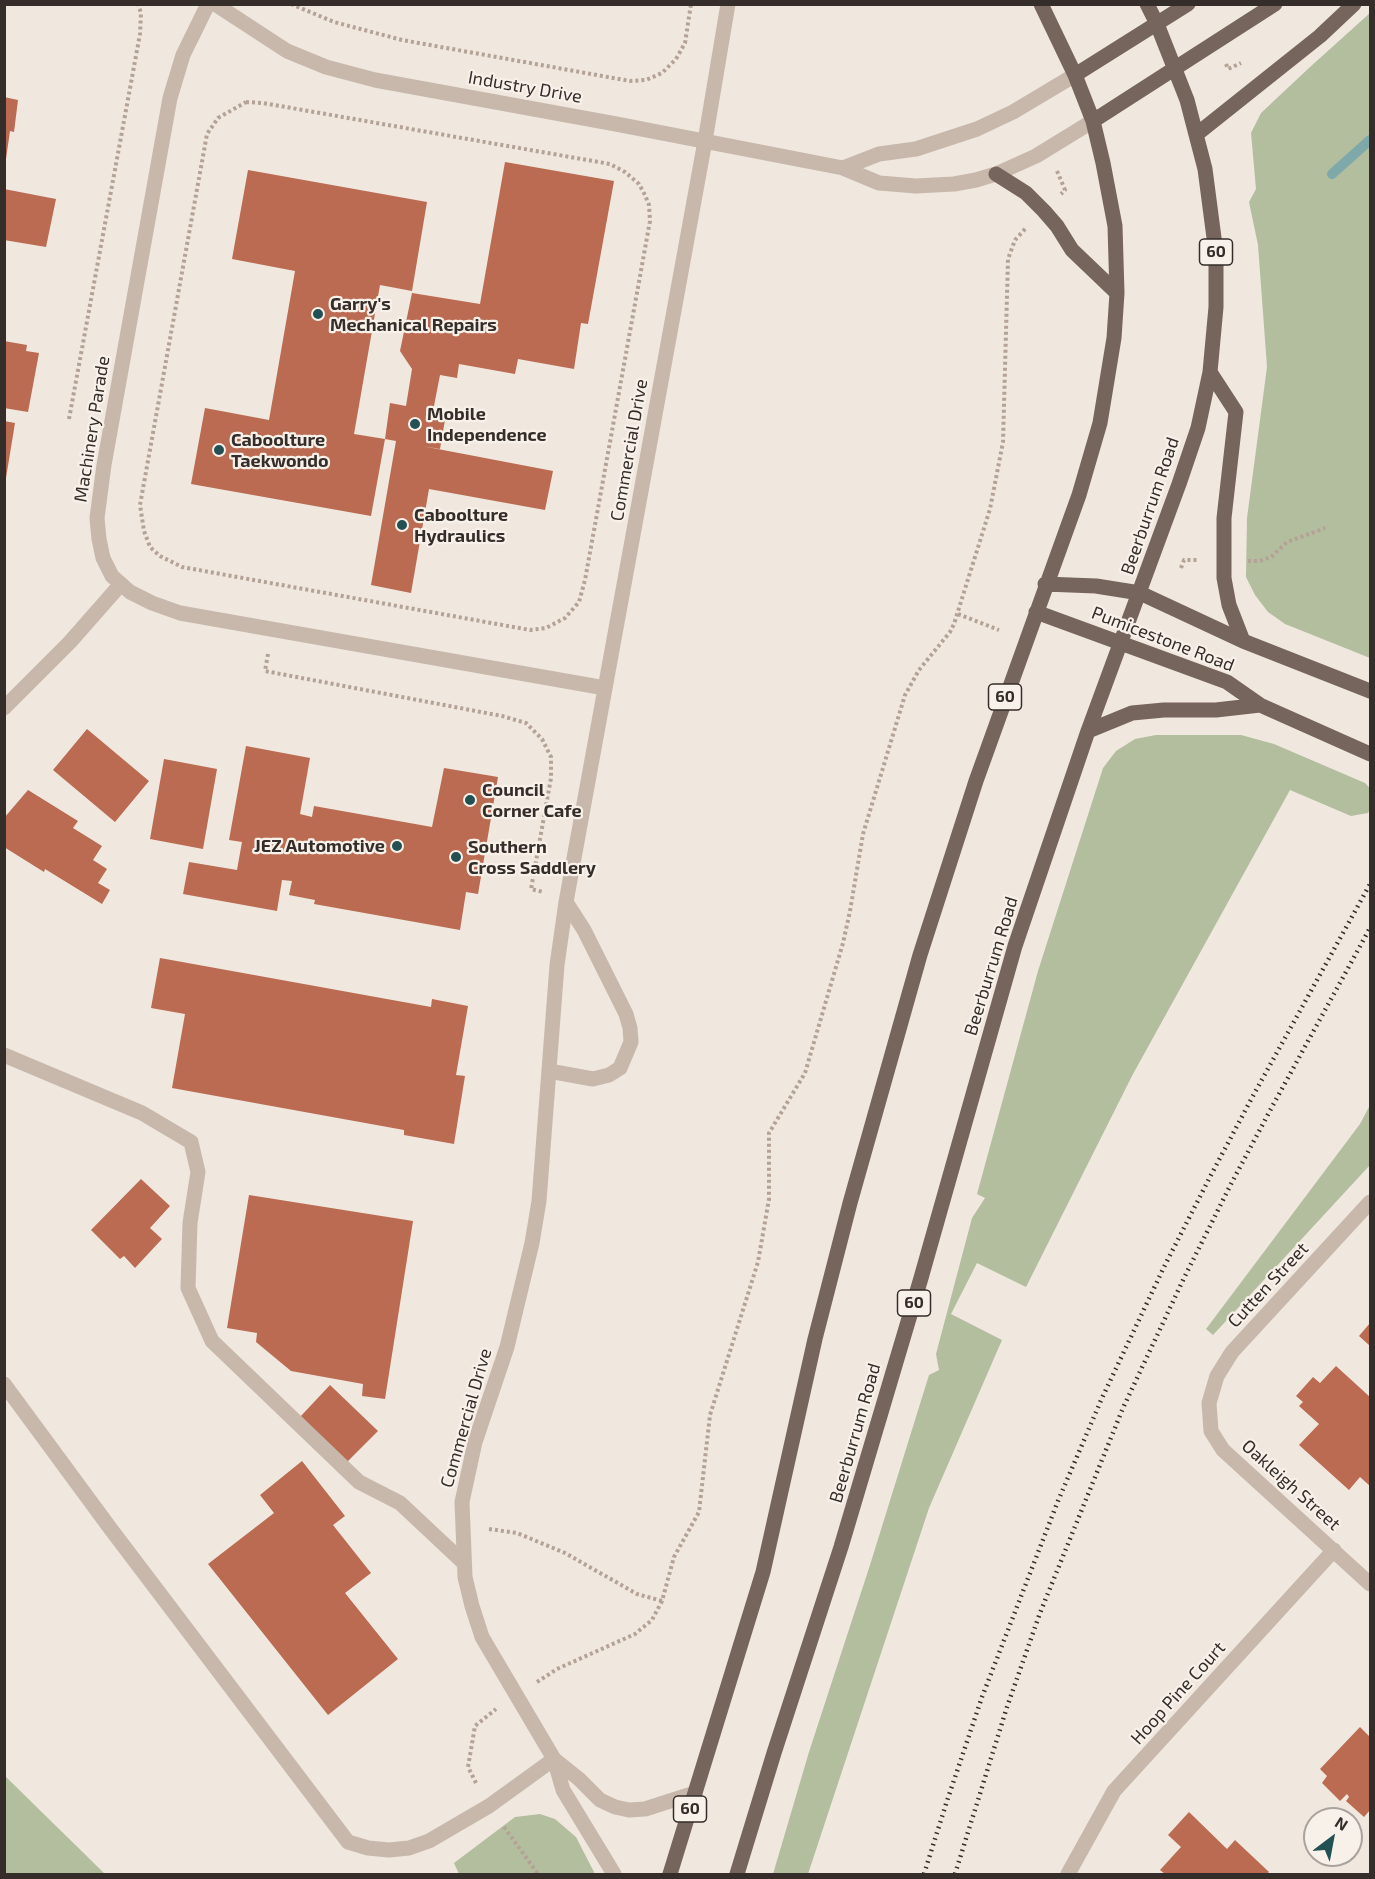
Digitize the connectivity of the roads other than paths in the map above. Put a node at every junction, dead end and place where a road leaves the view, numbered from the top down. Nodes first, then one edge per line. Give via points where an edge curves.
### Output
1 (208, 4) edge
2 (215, 4) edge
3 (728, 4) edge
4 (1041, 4) edge
5 (1148, 4) edge
6 (1188, 4) edge
7 (1275, 4) edge
8 (1354, 4) edge
9 (1157, 24) junction
10 (1175, 68) junction
11 (1075, 75) junction
12 (1093, 121) junction
13 (1197, 134) junction
14 (705, 141) junction
15 (843, 168) junction
16 (996, 174) junction
17 (1117, 293) junction
18 (1210, 372) junction
19 (120, 584) junction
20 (1046, 584) junction
21 (1140, 593) junction
22 (1036, 612) junction
23 (1243, 641) junction
24 (1120, 643) junction
25 (605, 688) junction
26 (1371, 692) edge
27 (1260, 705) junction
28 (4, 708) edge
29 (1088, 731) junction
30 (1371, 754) edge
31 (566, 899) junction
32 (4, 1055) edge
33 (549, 1071) junction
34 (1371, 1202) edge
35 (4, 1384) edge
36 (1209, 1403) joint
37 (1334, 1550) junction
38 (464, 1563) junction
39 (1371, 1584) edge
40 (554, 1759) junction
41 (695, 1792) junction
42 (614, 1875) edge
43 (670, 1875) edge
44 (738, 1875) edge
45 (1068, 1875) edge

1 - 19 street, Machinery Parade via 183,55 170,98 104,465 99,539 103,558
2 - 14 street, Industry Drive via 287,51 365,78
3 - 14 street, Commercial Drive
4 - 11 main road
5 - 9 main road, Beerburrum Road
6 - 9 main road
7 - 10 main road
8 - 13 main road
9 - 10 main road, Beerburrum Road / 60
9 - 11 main road
10 - 12 main road
10 - 13 main road, Beerburrum Road / 60
11 - 12 main road, 60
11 - 15 street via 977,129 916,149 879,154
12 - 16 street, Industry Drive via 1036,156
12 - 17 main road, 60 via 1114,226
13 - 18 main road, Beerburrum Road / 60 via 1216,253
14 - 15 street, Industry Drive
14 - 25 street, Commercial Drive
15 - 16 street, Industry Drive via 879,183 915,186 954,184
16 - 17 main road via 1026,193 1057,226 1072,250
17 - 20 main road, 60 via 1113,350 1100,423
18 - 21 main road, Beerburrum Road / 60 via 1198,428
18 - 23 main road via 1236,412 1224,518 1224,578 1229,605
19 - 25 street, Machinery Parade via 152,603 180,613
19 - 28 street via 70,642
20 - 21 main road, Pumicestone Road
20 - 22 main road, 60
21 - 23 main road, Pumicestone Road
21 - 24 main road, Beerburrum Road / 60
22 - 24 main road, Pumicestone Road
22 - 41 main road, 60 via 976,781 917,966 824,1305 763,1572
23 - 26 main road, Pumicestone Road
24 - 27 main road, Pumicestone Road via 1227,682
24 - 29 main road, Beerburrum Road / 60
25 - 31 street, Commercial Drive
27 - 29 main road via 1132,713
27 - 30 main road, Pumicestone Road
29 - 44 main road, Beerburrum Road / 60 via 1015,946 841,1547
31 - 33 street, Commercial Drive
31 - 33 street via 626,1014 631,1042 620,1068 609,1075 593,1079
32 - 38 street via 142,1113 191,1142 198,1172 190,1223 188,1288 212,1341 359,1482 400,1503
33 - 38 street, Commercial Drive via 532,1243 507,1347 467,1474 462,1502
34 - 36 street, Cutten Street via 1232,1352 1217,1376
35 - 40 street via 348,1842 389,1850 429,1841 489,1806
36 - 37 street, Oakleigh Street via 1211,1431 1223,1450
37 - 39 street, Oakleigh Street
37 - 45 street, Hoop Pine Court via 1114,1791
38 - 40 street, Commercial Drive via 482,1637
40 - 41 street, Commercial Drive via 600,1800 615,1807 645,1809
40 - 42 street, Commercial Drive via 563,1790
41 - 43 main road, 60

